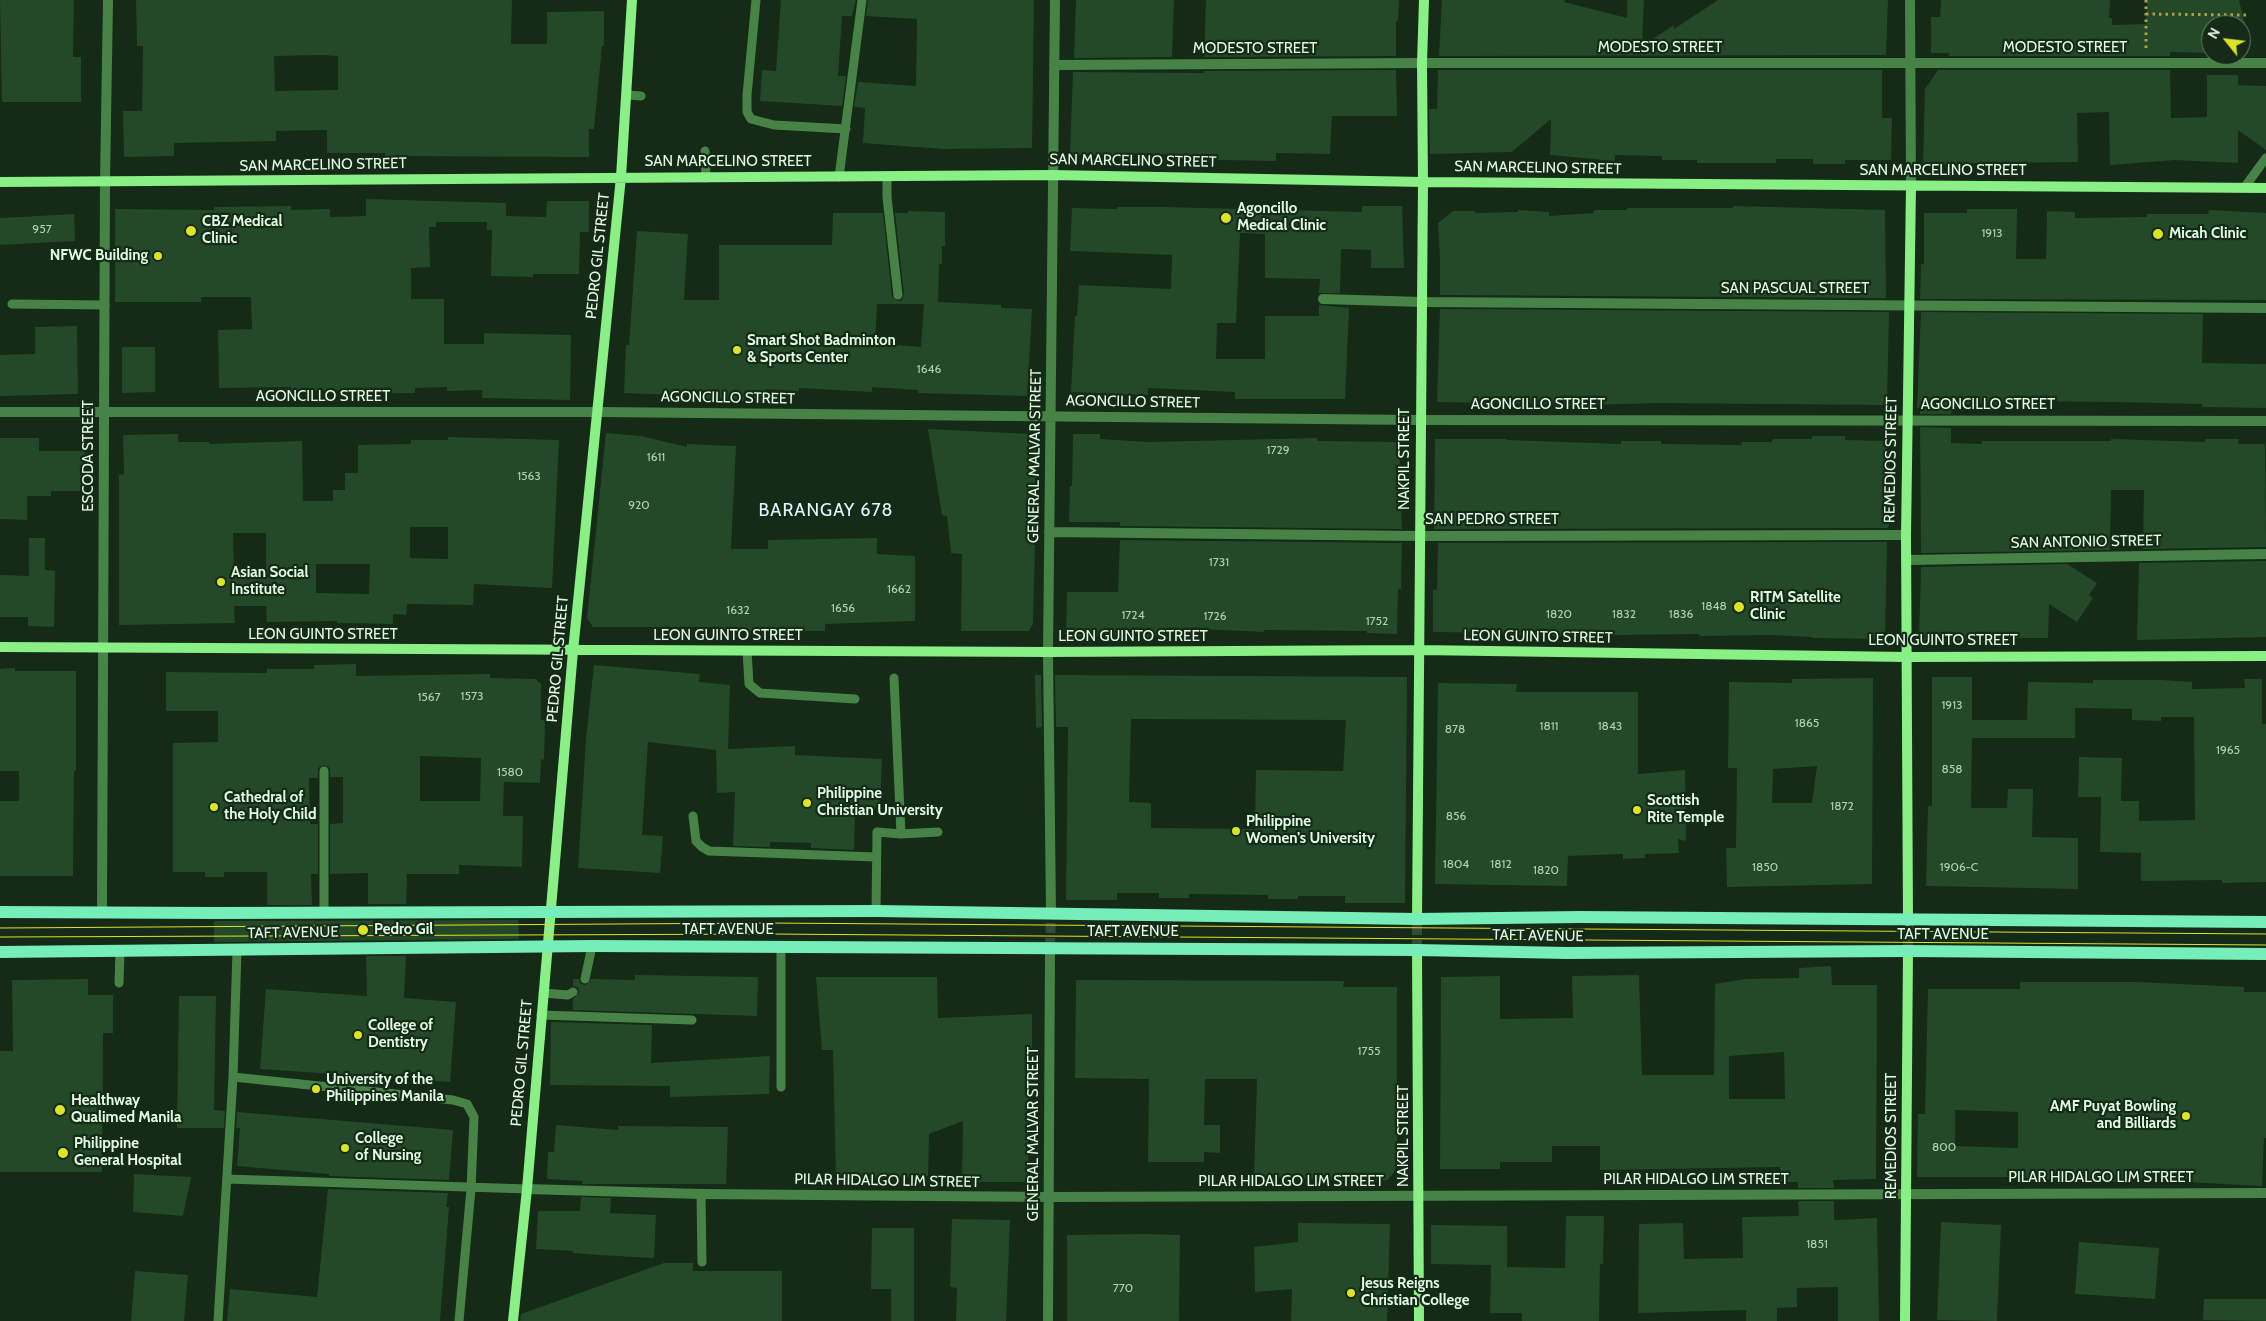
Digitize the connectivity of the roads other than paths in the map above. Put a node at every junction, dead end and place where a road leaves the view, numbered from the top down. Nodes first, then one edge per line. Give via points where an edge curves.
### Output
1 (108, 0) edge
2 (632, 0) edge
3 (756, 0) edge
4 (862, 0) edge
5 (1055, 0) edge
6 (1424, 0) edge
7 (1910, 0) edge
8 (1911, 62) junction
9 (1422, 63) junction
10 (2266, 63) edge
11 (1054, 66) junction
12 (626, 95) junction
13 (641, 96) dead end
14 (846, 129) junction
15 (705, 151) dead end
16 (2266, 158) edge
17 (1053, 175) junction
18 (886, 176) junction
19 (621, 177) junction
20 (839, 177) junction
21 (706, 178) junction
22 (0, 182) edge
23 (105, 182) junction
24 (1423, 182) junction
25 (1911, 186) junction
26 (2244, 188) junction
27 (2266, 188) edge
28 (898, 295) dead end
29 (1323, 299) dead end
30 (1422, 302) junction
31 (12, 304) dead end
32 (105, 305) junction
33 (1910, 305) junction
34 (2266, 308) edge
35 (0, 412) edge
36 (104, 412) junction
37 (598, 412) junction
38 (1051, 416) junction
39 (1906, 419) junction
40 (1420, 420) junction
41 (2266, 420) edge
42 (1049, 532) junction
43 (1906, 535) junction
44 (1420, 536) junction
45 (2266, 554) edge
46 (1906, 560) junction
47 (0, 647) edge
48 (104, 649) junction
49 (1419, 650) junction
50 (573, 651) junction
51 (747, 651) junction
52 (1048, 652) junction
53 (2266, 656) edge
54 (1906, 657) junction
55 (894, 678) dead end
56 (855, 699) dead end
57 (324, 771) dead end
58 (693, 816) dead end
59 (938, 832) dead end
60 (901, 834) junction
61 (876, 857) junction
62 (0, 912) edge
63 (550, 912) junction
64 (876, 912) junction
65 (102, 913) junction
66 (324, 913) junction
67 (1050, 913) junction
68 (1417, 919) junction
69 (1908, 921) junction
70 (2266, 922) edge
71 (547, 946) junction
72 (592, 946) junction
73 (781, 947) junction
74 (1050, 948) junction
75 (237, 950) junction
76 (1417, 950) junction
77 (120, 951) junction
78 (1908, 951) junction
79 (0, 952) edge
80 (2266, 954) edge
81 (585, 979) dead end
82 (119, 983) dead end
83 (573, 992) dead end
84 (543, 993) junction
85 (541, 1015) junction
86 (692, 1020) dead end
87 (233, 1077) junction
88 (781, 1087) dead end
89 (227, 1180) junction
90 (471, 1189) junction
91 (527, 1189) junction
92 (2266, 1193) edge
93 (702, 1194) junction
94 (1906, 1194) junction
95 (1049, 1197) junction
96 (1419, 1197) junction
97 (702, 1262) dead end
98 (218, 1321) edge
99 (459, 1321) edge
100 (513, 1321) edge
101 (1048, 1321) edge
102 (1419, 1321) edge
103 (1905, 1321) edge

1 - 23 street, ESCODA STREET
2 - 12 street, PEDRO GIL STREET
3 - 14 lane via 746,95 750,119 774,125
4 - 14 lane
5 - 11 street, GENERAL MALVAR STREET
6 - 9 street, NAKPIL STREET
7 - 8 street, REMEDIOS STREET
8 - 9 street, MODESTO STREET
8 - 10 street, MODESTO STREET
8 - 25 street, REMEDIOS STREET
9 - 11 street, MODESTO STREET
9 - 24 street, NAKPIL STREET
11 - 17 street, GENERAL MALVAR STREET
12 - 13 lane
12 - 19 street, PEDRO GIL STREET
14 - 20 lane
15 - 21 lane
16 - 26 lane
17 - 18 street, SAN MARCELINO STREET
17 - 24 street, SAN MARCELINO STREET
17 - 38 street, GENERAL MALVAR STREET
18 - 20 street, SAN MARCELINO STREET
18 - 28 lane
19 - 21 street, SAN MARCELINO STREET
19 - 23 street, SAN MARCELINO STREET
19 - 37 street, PEDRO GIL STREET
20 - 21 street, SAN MARCELINO STREET
22 - 23 street, SAN MARCELINO STREET
23 - 32 street, ESCODA STREET
24 - 25 street, SAN MARCELINO STREET
24 - 30 street, NAKPIL STREET
25 - 26 street, SAN MARCELINO STREET
25 - 33 street, REMEDIOS STREET
26 - 27 street, SAN MARCELINO STREET
29 - 30 street, SAN PASCUAL STREET
30 - 33 street, SAN PASCUAL STREET
30 - 40 street, NAKPIL STREET
31 - 32 lane
32 - 36 street, ESCODA STREET
33 - 34 street, SAN PASCUAL STREET
33 - 39 street, REMEDIOS STREET
35 - 36 street, AGONCILLO STREET
36 - 37 street, AGONCILLO STREET
36 - 48 street, ESCODA STREET
37 - 38 street, AGONCILLO STREET
37 - 50 street, PEDRO GIL STREET
38 - 40 street, AGONCILLO STREET
38 - 42 street, GENERAL MALVAR STREET
39 - 40 street, AGONCILLO STREET
39 - 41 street, AGONCILLO STREET
39 - 43 street, REMEDIOS STREET
40 - 44 street, NAKPIL STREET
42 - 44 street, SAN PEDRO STREET
42 - 52 street, GENERAL MALVAR STREET
43 - 44 street, SAN PEDRO STREET
43 - 46 street, REMEDIOS STREET
44 - 49 street, NAKPIL STREET
45 - 46 street, SAN ANTONIO STREET
46 - 54 street, REMEDIOS STREET
47 - 48 street, LEON GUINTO STREET
48 - 50 street, LEON GUINTO STREET
48 - 65 street, ESCODA STREET
49 - 52 street, LEON GUINTO STREET
49 - 54 street, LEON GUINTO STREET
49 - 68 street, NAKPIL STREET
50 - 51 street, LEON GUINTO STREET
50 - 63 street, PEDRO GIL STREET
51 - 52 street, LEON GUINTO STREET
51 - 56 lane via 749,684 760,692
52 - 67 street, GENERAL MALVAR STREET
53 - 54 street, LEON GUINTO STREET
54 - 69 street, REMEDIOS STREET
55 - 60 lane
57 - 66 lane
58 - 61 lane via 696,841 709,851
59 - 60 lane
60 - 61 lane via 877,832
61 - 64 lane
62 - 65 main road, TAFT AVENUE
63 - 64 main road, TAFT AVENUE
63 - 66 main road, TAFT AVENUE
63 - 71 street, PEDRO GIL STREET
64 - 67 main road, TAFT AVENUE
65 - 66 main road, TAFT AVENUE
67 - 68 main road, TAFT AVENUE
68 - 69 main road, TAFT AVENUE via 1580,917
69 - 70 main road, TAFT AVENUE
71 - 72 main road, TAFT AVENUE
71 - 75 main road, TAFT AVENUE
71 - 84 street, PEDRO GIL STREET
72 - 73 main road, TAFT AVENUE
72 - 81 lane
73 - 74 main road, TAFT AVENUE
73 - 88 lane
74 - 76 main road, TAFT AVENUE
74 - 95 street, GENERAL MALVAR STREET
75 - 77 main road, TAFT AVENUE
75 - 87 lane
76 - 78 main road, TAFT AVENUE via 1567,953
76 - 96 street, NAKPIL STREET
77 - 79 main road, TAFT AVENUE
77 - 82 lane
78 - 80 main road, TAFT AVENUE
78 - 94 street, REMEDIOS STREET
83 - 84 lane via 568,995
84 - 85 street, PEDRO GIL STREET
85 - 86 lane
85 - 91 street, PEDRO GIL STREET
87 - 89 lane
87 - 90 lane via 467,1104 474,1117
89 - 90 lane
89 - 98 lane
90 - 91 lane
90 - 99 lane
91 - 93 street, PILAR HIDALGO LIM STREET
91 - 100 street, PEDRO GIL STREET
92 - 94 street, PILAR HIDALGO LIM STREET
93 - 95 street, PILAR HIDALGO LIM STREET
93 - 97 lane
94 - 96 street, PILAR HIDALGO LIM STREET
94 - 103 street, REMEDIOS STREET
95 - 96 street, PILAR HIDALGO LIM STREET
95 - 101 street, GENERAL MALVAR STREET
96 - 102 street, NAKPIL STREET

